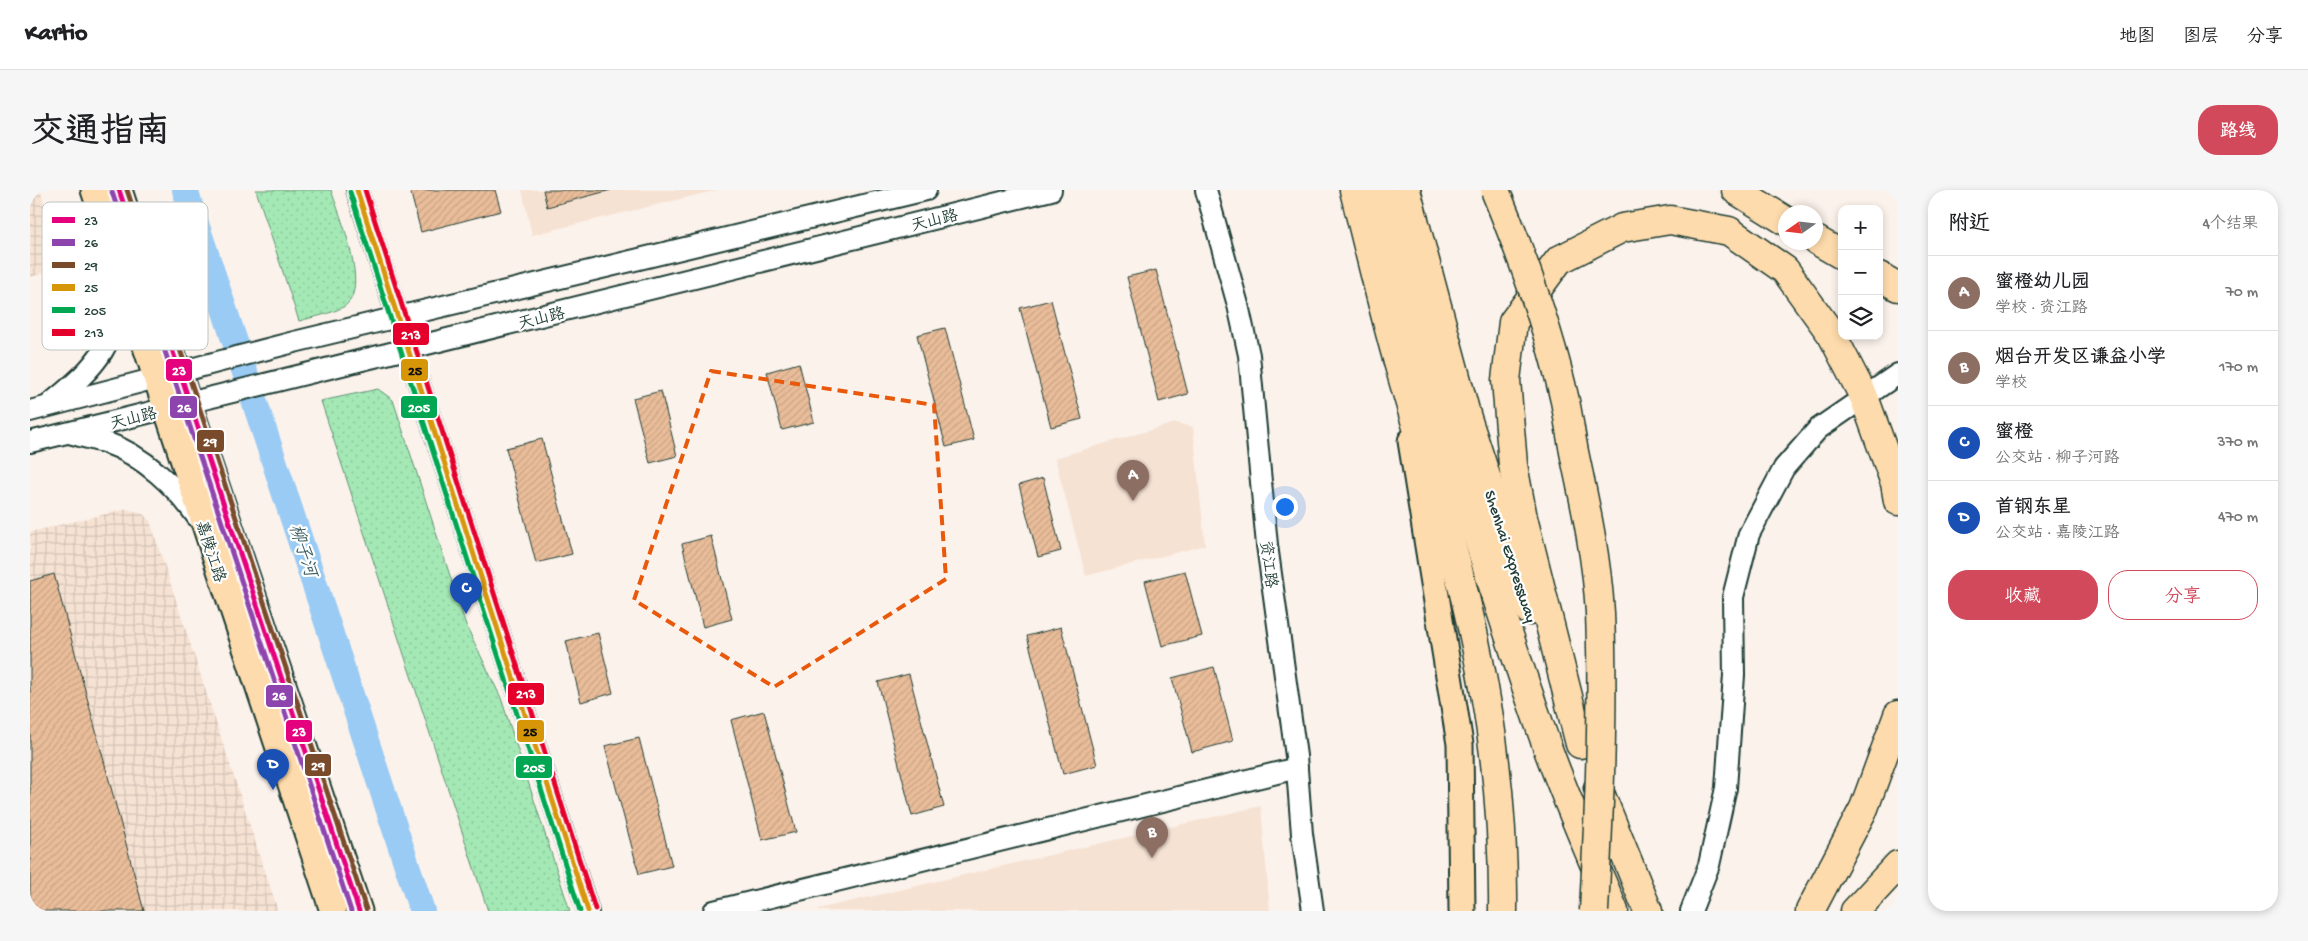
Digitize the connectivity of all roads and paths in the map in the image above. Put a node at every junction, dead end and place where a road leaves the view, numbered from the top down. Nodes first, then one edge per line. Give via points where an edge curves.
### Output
1 (94, 190) edge
2 (119, 190) edge
3 (357, 190) edge
4 (926, 190) edge
5 (1051, 190) edge
6 (1206, 190) edge
7 (1354, 190) edge
8 (1378, 190) edge
9 (1406, 190) edge
10 (1495, 190) edge
11 (1736, 190) edge
12 (98, 202) edge
13 (123, 202) edge
14 (1778, 216) edge
15 (1823, 244) edge
16 (1838, 253) edge
17 (1883, 278) edge
18 (1898, 287) edge
19 (398, 318) junction
20 (104, 350) edge
21 (166, 350) edge
22 (172, 350) edge
23 (408, 350) junction
24 (1399, 367) junction
25 (179, 372) junction
26 (1898, 374) edge
27 (188, 403) junction
28 (38, 409) edge
29 (1455, 421) junction
30 (67, 433) junction
31 (30, 442) edge
32 (1898, 501) edge
33 (204, 528) junction
34 (1898, 715) edge
35 (1580, 744) junction
36 (1297, 768) junction
37 (1898, 865) edge
38 (333, 911) edge
39 (359, 911) edge
40 (588, 911) edge
41 (714, 911) edge
42 (1313, 911) edge
43 (1462, 911) edge
44 (1503, 911) edge
45 (1594, 911) edge
46 (1614, 911) edge
47 (1648, 911) edge
48 (1691, 911) edge
49 (1810, 911) edge
50 (1855, 911) edge

1 - 12 main road, 嘉陵江路
2 - 13 main road, 嘉陵江路
3 - 19 street
4 - 19 street, 天山路
5 - 23 street, 天山路
6 - 36 street, 资江路 via 1249,355 1267,545
7 - 24 highway
8 - 29 highway, Shenhai Expressway
9 - 29 highway, Shenhai Expressway
10 - 45 highway, bridge via 1512,230 1550,349 1564,400 1591,532 1600,612 1601,790
11 - 14 highway
15 - 16 highway
17 - 18 highway
19 - 23 street
19 - 25 street, 天山路
20 - 28 street via 82,378
21 - 25 main road, 嘉陵江路
22 - 25 main road, 嘉陵江路
23 - 27 street, 天山路
23 - 40 street
24 - 43 main road via 1460,744
24 - 44 highway via 1455,560 1478,656 1494,750 1503,860
25 - 27 main road, 嘉陵江路
25 - 28 street, 天山路
26 - 48 street via 1818,429 1784,468 1749,534 1733,597 1734,676 1726,788 1709,865
27 - 30 street, 天山路
27 - 33 main road, 嘉陵江路
27 - 39 main road, 嘉陵江路
29 - 35 highway, Shenhai Expressway
29 - 46 highway, Shenhai Expressway, bridge via 1550,753
30 - 31 street, 天山路
30 - 33 street via 109,444 161,475 182,495
32 - 35 highway via 1896,483 1864,397 1832,335 1785,270 1729,231 1670,220 1622,228 1559,260 1512,322 1506,380 1513,465 1523,518
33 - 38 main road, 嘉陵江路
34 - 49 highway via 1864,808
35 - 47 highway, Shenhai Expressway, bridge
36 - 41 street
36 - 42 street, 资江路
37 - 50 highway

